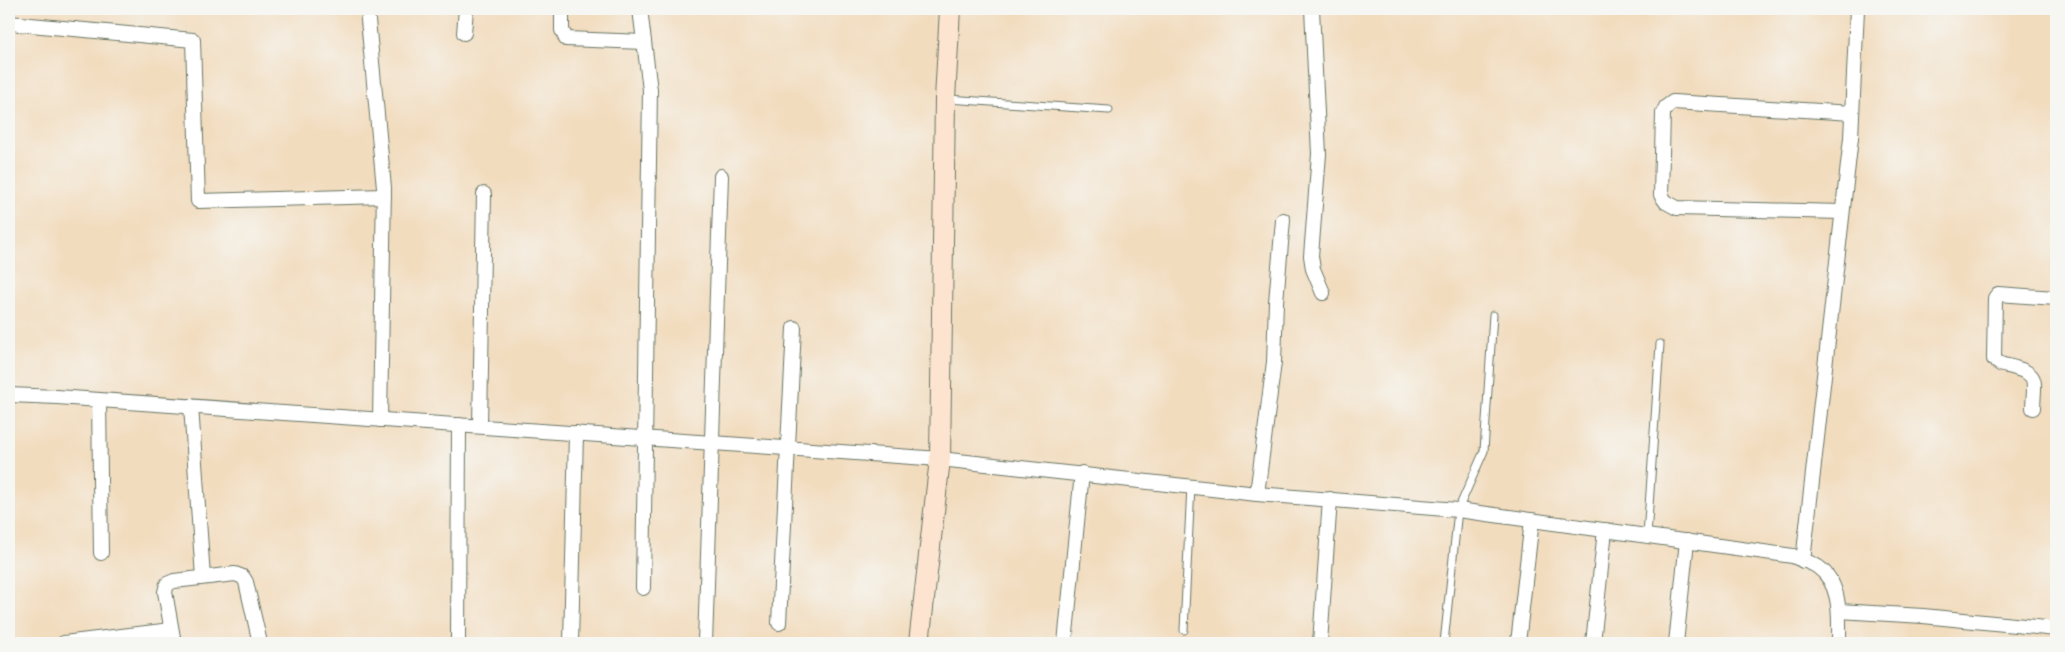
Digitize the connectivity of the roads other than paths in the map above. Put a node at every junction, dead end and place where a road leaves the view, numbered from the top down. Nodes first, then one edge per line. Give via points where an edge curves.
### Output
1 (466, 9) edge
2 (562, 9) edge
3 (640, 9) edge
4 (950, 9) edge
5 (1312, 9) edge
6 (1856, 9) edge
7 (368, 20) dead end
8 (9, 23) edge
9 (464, 33) dead end
10 (644, 42) junction
11 (945, 99) junction
12 (1109, 110) dead end
13 (1852, 113) junction
14 (722, 176) dead end
15 (484, 194) dead end
16 (384, 196) junction
17 (1842, 212) junction
18 (1283, 220) dead end
19 (1323, 293) dead end
20 (2056, 298) edge
21 (1493, 315) dead end
22 (794, 328) dead end
23 (1660, 344) dead end
24 (9, 396) edge
25 (99, 400) junction
26 (191, 406) junction
27 (2033, 408) dead end
28 (380, 420) junction
29 (459, 425) junction
30 (480, 426) junction
31 (576, 433) junction
32 (646, 438) junction
33 (714, 443) junction
34 (787, 448) junction
35 (940, 459) junction
36 (1082, 473) junction
37 (1191, 486) junction
38 (1257, 494) junction
39 (1330, 499) junction
40 (1458, 510) junction
41 (1532, 520) junction
42 (1605, 530) junction
43 (1647, 536) junction
44 (1687, 541) junction
45 (101, 553) dead end
46 (1803, 561) junction
47 (203, 577) junction
48 (643, 588) dead end
49 (1839, 611) junction
50 (779, 623) dead end
51 (2056, 629) edge
52 (1184, 630) dead end
53 (172, 636) edge
54 (64, 643) edge
55 (260, 643) edge
56 (458, 643) edge
57 (571, 643) edge
58 (705, 643) edge
59 (919, 643) edge
60 (1065, 643) edge
61 (1320, 643) edge
62 (1444, 643) edge
63 (1518, 643) edge
64 (1593, 643) edge
65 (1676, 643) edge
66 (1839, 643) edge

1 - 9 street
2 - 10 street via 562,30 566,39
3 - 10 street
4 - 11 main road
5 - 19 street via 1319,154 1311,256
6 - 13 street
7 - 16 street
8 - 16 street via 193,40 198,201
10 - 32 street via 650,90
11 - 12 lane
11 - 35 main road
13 - 17 street
13 - 17 street via 1673,102 1663,113 1661,194 1666,202 1677,208
14 - 33 street
15 - 30 street
16 - 28 street
17 - 46 street
18 - 38 street via 1274,362
20 - 27 street via 2007,293 1998,294 1995,298 1994,359 1998,364 2031,374 2034,381
21 - 40 lane via 1484,451
22 - 34 street
23 - 43 lane
24 - 25 street
25 - 26 street
25 - 45 street
26 - 28 street
26 - 47 street
28 - 29 street
29 - 30 street
29 - 56 street
30 - 31 street
31 - 32 street
31 - 57 street
32 - 33 street
32 - 48 street
33 - 34 street
33 - 58 street
34 - 35 street
34 - 50 street
35 - 36 street
35 - 59 main road
36 - 37 street
36 - 60 street
37 - 38 street
37 - 52 lane
38 - 39 street
39 - 40 street
39 - 61 street
40 - 41 street
40 - 62 lane
41 - 42 street
41 - 63 street
42 - 43 street
42 - 64 street
43 - 44 street
44 - 46 street via 1792,556
44 - 65 street
46 - 49 street via 1818,567 1833,582
47 - 53 street via 167,584 165,592
47 - 55 street via 236,574 242,577 246,582
49 - 51 street
49 - 66 street
53 - 54 street

